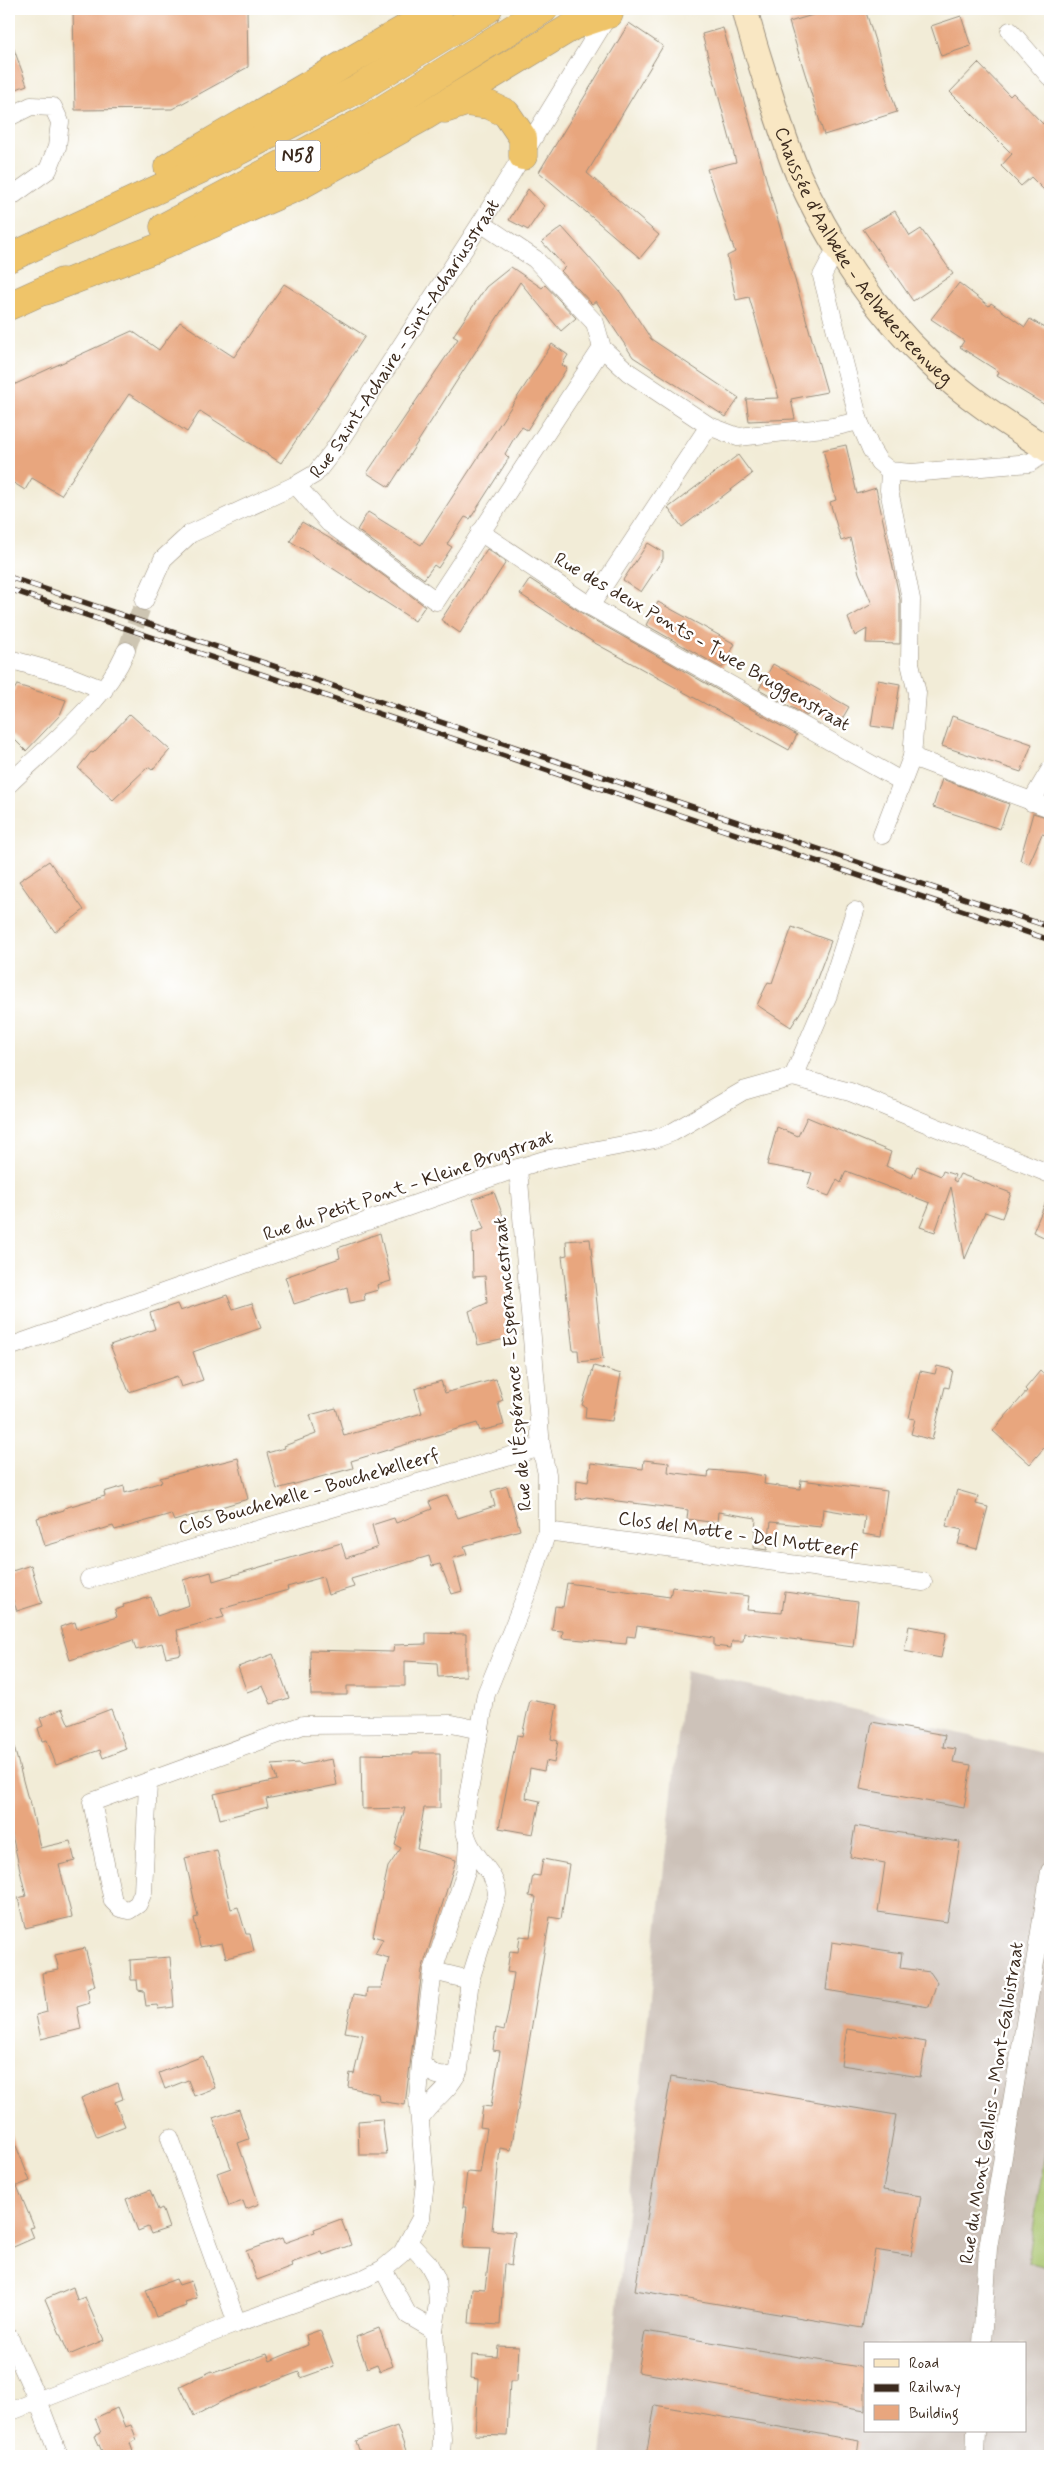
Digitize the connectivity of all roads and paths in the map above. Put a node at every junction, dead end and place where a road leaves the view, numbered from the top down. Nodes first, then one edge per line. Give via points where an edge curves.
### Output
1 (439, 9) edge
2 (488, 9) edge
3 (544, 9) edge
4 (745, 9) edge
5 (615, 10) edge
6 (1010, 31) dead end
7 (1050, 77) edge
8 (425, 116) junction
9 (9, 118) edge
10 (523, 156) junction
11 (9, 198) edge
12 (127, 204) junction
13 (481, 223) junction
14 (837, 247) junction
15 (9, 258) edge
16 (45, 291) junction
17 (9, 306) edge
18 (602, 348) junction
19 (859, 421) junction
20 (709, 426) junction
21 (1050, 451) edge
22 (890, 471) junction
23 (296, 486) junction
24 (480, 532) junction
25 (144, 601) tunnel mouth
26 (590, 606) junction
27 (126, 651) tunnel mouth
28 (9, 659) edge
29 (104, 690) junction
30 (912, 757) junction
31 (1050, 770) edge
32 (901, 781) junction
33 (9, 784) edge
34 (1031, 802) junction
35 (1050, 808) edge
36 (882, 836) dead end
37 (856, 911) dead end
38 (793, 1077) junction
39 (518, 1168) junction
40 (1050, 1174) edge
41 (9, 1347) edge
42 (541, 1447) junction
43 (547, 1531) junction
44 (89, 1579) dead end
45 (923, 1582) dead end
46 (480, 1730) junction
47 (148, 1783) junction
48 (468, 1844) junction
49 (1050, 1871) edge
50 (494, 1883) junction
51 (461, 1885) junction
52 (433, 1971) junction
53 (470, 1980) junction
54 (421, 2063) junction
55 (458, 2074) junction
56 (421, 2117) junction
57 (170, 2138) dead end
58 (409, 2243) junction
59 (383, 2269) junction
60 (237, 2323) junction
61 (434, 2330) junction
62 (9, 2337) edge
63 (982, 2342) edge
64 (38, 2401) junction
65 (9, 2412) edge
66 (976, 2432) edge
67 (59, 2456) edge
68 (441, 2456) edge
69 (975, 2456) edge

1 - 12 highway via 158,173
2 - 12 highway, N58 via 356,90
3 - 16 highway, N58 via 371,117
4 - 14 main road, Chaussée d'Aalbeke - Aelbekesteenweg via 798,173
5 - 8 highway via 572,26
5 - 10 street, Rue Saint-Achaire - Sint-Achariusstraat
6 - 7 street
8 - 10 highway via 466,102 489,105 506,113 523,138
8 - 16 highway via 297,187 157,248
9 - 11 street via 31,106 53,107 60,122 57,147 48,170
10 - 13 street, Rue Saint-Achaire - Sint-Achariusstraat
12 - 15 highway, N58
13 - 18 street via 535,259 595,323
13 - 23 street, Rue Saint-Achaire - Sint-Achariusstraat via 334,451 315,474
14 - 19 street via 822,276
14 - 21 main road, Chaussée d'Aalbeke - Aelbekesteenweg via 866,290 929,363 994,415
16 - 17 highway, N58
18 - 20 street via 628,372
18 - 24 street
19 - 20 street via 833,428 738,437
19 - 22 street via 879,462
20 - 26 street
21 - 22 street via 1030,463 911,473
22 - 30 street via 889,490 911,599 910,663 917,693
23 - 24 street via 329,523 436,601
23 - 25 street, Rue Saint-Achaire - Sint-Achariusstraat via 190,534 163,559
24 - 26 street, Rue des deux Ponts - Twee Bruggenstraat
26 - 32 street, Rue des deux Ponts - Twee Bruggenstraat
27 - 29 street via 118,671
28 - 29 street
29 - 33 street
30 - 32 street
30 - 34 street
31 - 34 street
32 - 36 street
34 - 35 street
37 - 38 street via 828,995
38 - 39 street, Rue du Petit Pont - Kleine Brugstraat via 743,1091 674,1132 655,1139
38 - 40 street via 850,1092
39 - 41 street, Rue du Petit Pont - Kleine Brugstraat
39 - 42 street, Rue de l'Éspérance - Esperancestraat
42 - 43 street, Rue de l'Éspérance - Esperancestraat via 547,1474
42 - 44 street, Clos Bouchebelle - Bouchebelleerf
43 - 45 street, Clos del Motte - Del Motteerf
43 - 46 street, Rue de l'Éspérance - Esperancestraat via 531,1584 486,1694
46 - 47 street via 452,1724 303,1725
46 - 48 street, Rue de l'Éspérance - Esperancestraat via 464,1820 463,1834
47 - 47 street via 92,1802 113,1901 120,1908 129,1910 138,1904 143,1892
48 - 50 street, Rue de l'Éspérance - Esperancestraat
48 - 51 street, Rue de l'Éspérance - Esperancestraat via 468,1860
49 - 63 street, Rue du Mont Gallois - Mont-Galloistraat via 988,2248
50 - 51 street via 479,1881
50 - 53 street via 496,1900
51 - 52 street, Rue de l'Éspérance - Esperancestraat
52 - 53 street
52 - 54 street, Rue de l'Éspérance - Esperancestraat
53 - 55 street
54 - 55 street via 436,2076
54 - 56 street, Rue de l'Éspérance - Esperancestraat via 418,2098
55 - 56 street
56 - 58 street, Rue de l'Éspérance - Esperancestraat via 424,2200 421,2218
57 - 60 street
58 - 59 street, Rue de l'Éspérance - Esperancestraat
58 - 61 street via 428,2262 436,2278 438,2303
59 - 60 street, Rue de l'Éspérance - Esperancestraat
59 - 61 street via 408,2315
60 - 64 street, Rue de l'Éspérance - Esperancestraat
61 - 68 street
62 - 64 street
64 - 65 street, Rue de l'Éspérance - Esperancestraat
64 - 67 street
66 - 69 street

